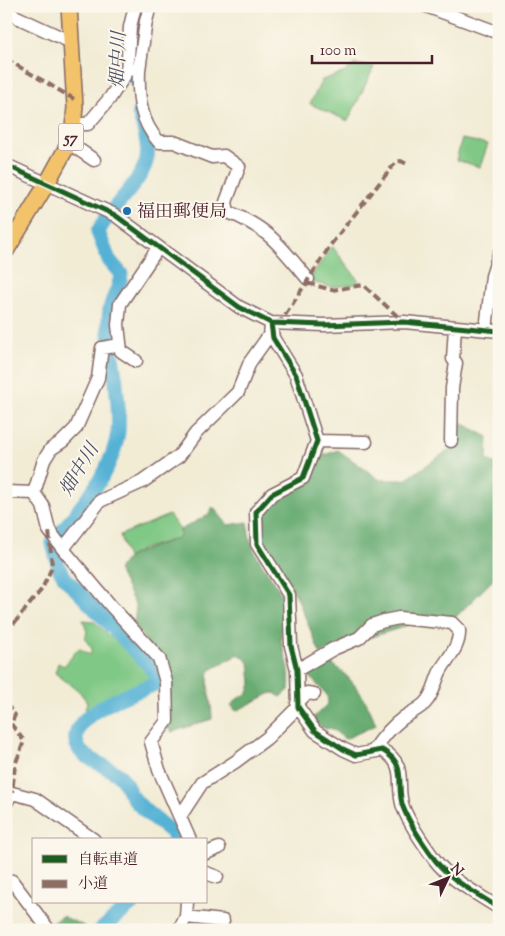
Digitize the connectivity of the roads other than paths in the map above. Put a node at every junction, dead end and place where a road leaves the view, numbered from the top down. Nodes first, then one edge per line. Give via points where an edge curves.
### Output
1 (69, 6) edge
2 (135, 6) edge
3 (150, 6) edge
4 (426, 6) edge
5 (6, 12) edge
6 (499, 33) edge
7 (71, 42) junction
8 (133, 70) junction
9 (74, 124) junction
10 (69, 143) junction
11 (94, 160) dead end
12 (6, 165) edge
13 (46, 185) junction
14 (8, 244) edge
15 (158, 248) junction
16 (499, 254) edge
17 (308, 279) dead end
18 (271, 324) junction
19 (455, 327) junction
20 (492, 330) edge
21 (115, 345) junction
22 (136, 361) dead end
23 (317, 441) junction
24 (450, 441) dead end
25 (366, 442) dead end
26 (6, 492) edge
27 (34, 493) junction
28 (62, 548) junction
29 (297, 670) junction
30 (314, 694) dead end
31 (297, 705) junction
32 (374, 750) junction
33 (6, 803) edge
34 (180, 815) junction
35 (91, 838) edge
36 (189, 838) edge
37 (218, 848) dead end
38 (208, 852) edge
39 (6, 880) edge
40 (187, 904) edge
41 (499, 908) edge
42 (186, 917) junction
43 (223, 921) dead end
44 (49, 930) edge
45 (179, 930) edge

1 - 7 main road, 57
2 - 8 street via 130,27
3 - 8 street
4 - 6 street
5 - 7 street
7 - 9 main road, 57
8 - 9 street via 88,124
8 - 17 street via 141,110 159,142 174,142 212,158 224,156 239,166 226,202 228,212 270,234
9 - 10 main road, 57
10 - 11 street
10 - 13 main road, 57
12 - 13 street
13 - 14 main road, 57
13 - 15 street via 102,207
15 - 18 street via 239,307
15 - 21 street via 120,304
16 - 20 street via 492,276
18 - 19 street via 404,322
18 - 23 street via 273,338 296,375
18 - 28 street via 270,334 250,362 238,392 196,433 179,456 142,482 100,501
19 - 20 street
19 - 24 street via 453,359 456,363
21 - 22 street
21 - 27 street via 100,352 98,378 76,428 51,449 44,460
23 - 25 street
23 - 29 street via 303,478 272,494 256,512 257,544 289,595 291,646
26 - 27 street
27 - 28 street via 43,506 49,530
28 - 34 street via 159,658 166,682 167,721 151,742 158,770
29 - 31 street
29 - 32 street via 332,649 360,638 372,625 384,621 398,618 452,623 459,630 457,645 442,668 433,693 425,704 382,738
30 - 31 street via 307,693
31 - 32 street via 315,731 343,748 356,755
31 - 34 street via 254,748 202,783
32 - 41 street via 393,756 399,768 403,807 435,861 447,873
33 - 35 street via 12,793 35,799
34 - 36 street
37 - 38 street
39 - 44 street via 12,881
40 - 42 street
42 - 43 street
42 - 45 street

